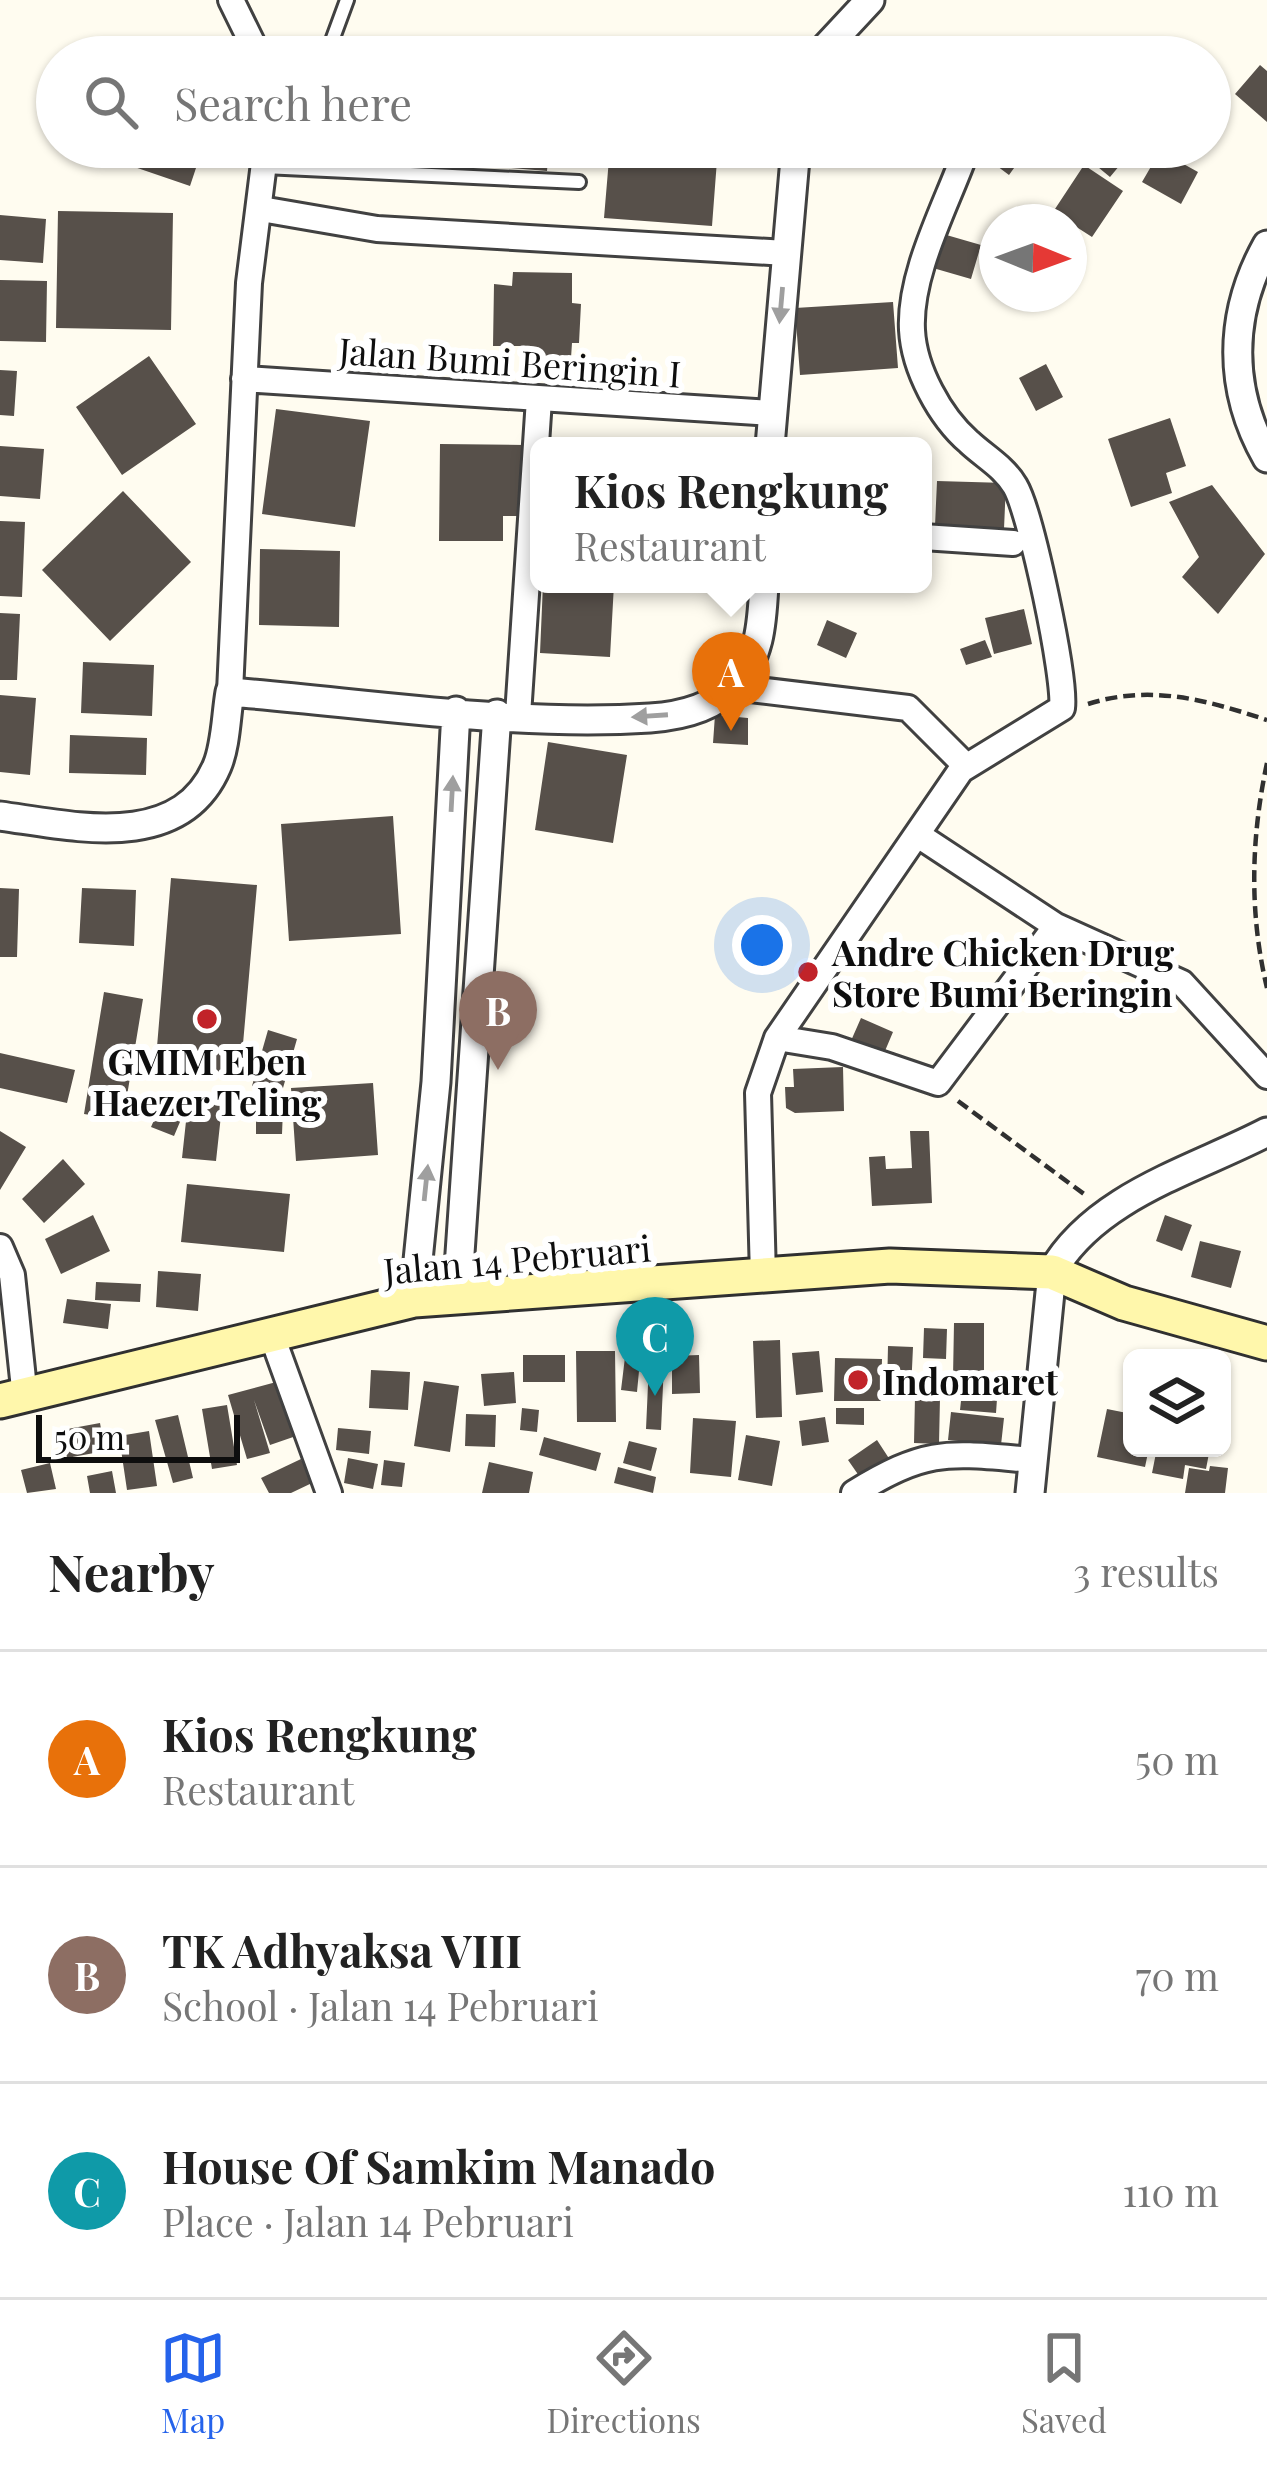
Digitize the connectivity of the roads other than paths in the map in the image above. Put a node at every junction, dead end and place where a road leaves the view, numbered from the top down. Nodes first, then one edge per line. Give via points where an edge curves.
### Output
1 (231, 0) edge
2 (347, 0) edge
3 (870, 0) edge
4 (249, 36) edge
5 (334, 36) edge
6 (837, 36) edge
7 (266, 168) edge
8 (412, 168) edge
9 (794, 168) edge
10 (960, 168) edge
11 (579, 182) dead end
12 (261, 209) junction
13 (1267, 245) edge
14 (786, 253) junction
15 (244, 380) junction
16 (539, 399) junction
17 (771, 413) junction
18 (535, 437) edge
19 (770, 437) edge
20 (1267, 458) edge
21 (530, 490) edge
22 (932, 538) edge
23 (1013, 543) dead end
24 (763, 593) edge
25 (733, 687) junction
26 (230, 692) junction
27 (456, 711) junction
28 (508, 714) junction
29 (965, 766) junction
30 (0, 816) edge
31 (917, 835) junction
32 (448, 879) junction
33 (485, 882) junction
34 (1056, 926) junction
35 (777, 1038) junction
36 (1267, 1076) edge
37 (436, 1082) junction
38 (472, 1084) junction
39 (1267, 1132) edge
40 (0, 1247) edge
41 (1052, 1272) junction
42 (763, 1276) junction
43 (458, 1297) junction
44 (414, 1300) junction
45 (272, 1336) junction
46 (1267, 1343) edge
47 (12, 1399) edge
48 (1033, 1460) junction
49 (329, 1493) edge
50 (854, 1493) edge
51 (1030, 1493) edge

1 - 4 street
2 - 5 lane
3 - 6 street
7 - 12 street
8 - 11 lane
9 - 14 street
10 - 29 street via 912,311 912,336 929,388 954,427 1022,501 1063,690 1060,714
12 - 14 street via 377,229
12 - 15 street
13 - 20 street via 1243,303 1237,358 1246,420
14 -> 17 street
15 - 16 street, Jalan Bumi Beringin I
15 - 26 street
16 - 17 street, Jalan Bumi Beringin I
16 - 18 street
17 - 19 street
21 - 28 street
22 - 23 street
24 - 25 street via 757,647
25 -> 28 street via 688,712 649,718
25 - 29 street via 908,708
26 - 27 street
26 - 30 street via 217,765 176,814 106,831
27 - 28 street
32 -> 27 street
28 - 33 street
29 - 31 street
31 - 34 street
31 - 35 street
32 - 33 street
32 - 37 street
33 - 38 street
34 - 35 street via 938,1083 832,1047
34 - 36 street via 1182,983
35 - 42 street via 758,1093
37 - 38 street
44 -> 37 street
38 - 43 street
39 - 41 street via 1108,1211
40 - 47 street via 12,1275
41 - 42 main road, Jalan 14 Pebruari via 890,1266
41 - 46 main road via 1124,1303
41 - 48 street
42 - 43 main road, Jalan 14 Pebruari
43 - 44 main road, Jalan 14 Pebruari
44 - 45 main road, Jalan 14 Pebruari
45 - 47 main road, Jalan 14 Pebruari
45 - 49 street
48 - 50 street via 945,1452 917,1458
48 - 51 street

